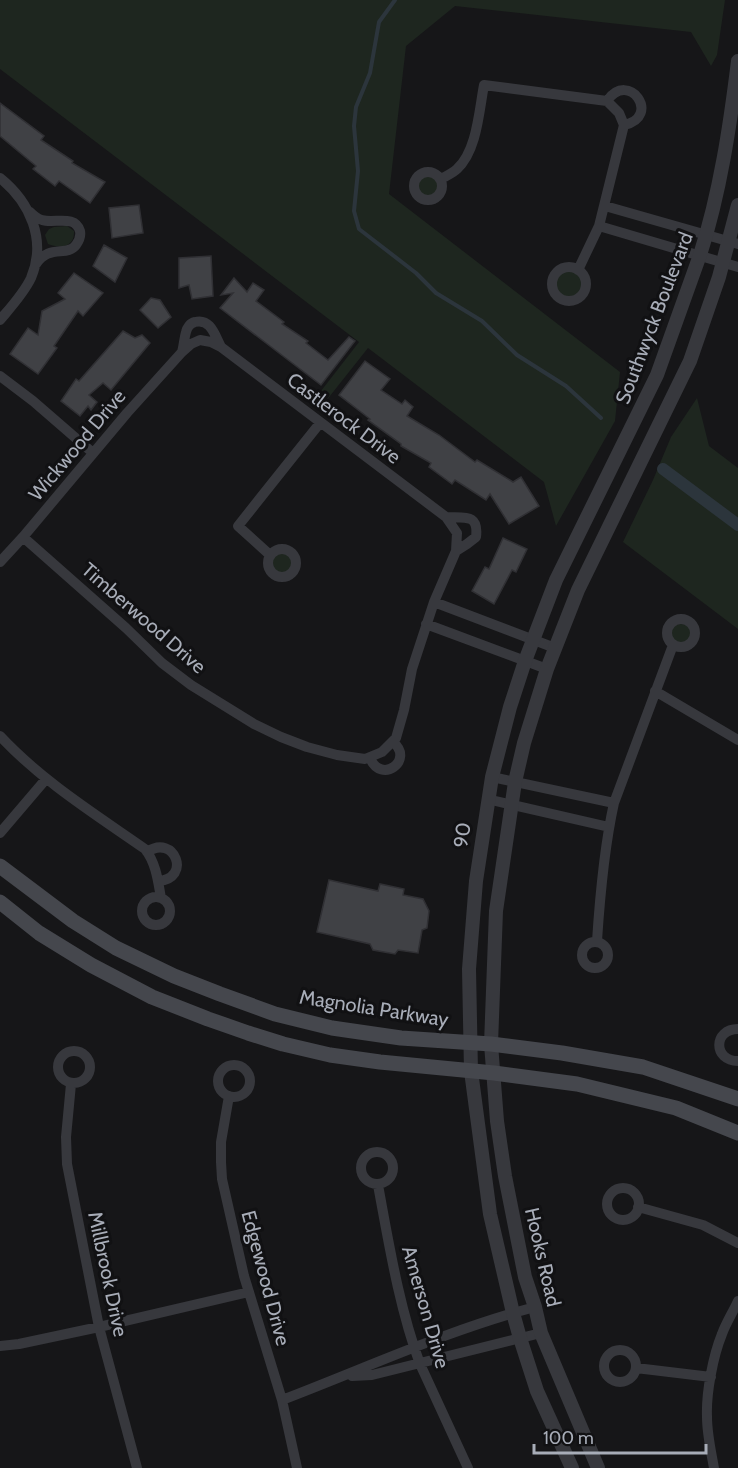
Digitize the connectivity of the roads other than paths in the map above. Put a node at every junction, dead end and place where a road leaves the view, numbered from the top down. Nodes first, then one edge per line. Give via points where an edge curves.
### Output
1 (738, 61) edge
2 (607, 101) junction
3 (624, 126) junction
4 (0, 178) edge
5 (441, 179) dead end
6 (605, 206) junction
7 (738, 206) edge
8 (29, 212) junction
9 (599, 226) junction
10 (706, 236) junction
11 (734, 243) edge
12 (700, 255) junction
13 (723, 262) junction
14 (34, 267) junction
15 (738, 267) edge
16 (578, 270) dead end
17 (0, 320) edge
18 (197, 321) joint
19 (200, 340) joint
20 (221, 347) junction
21 (182, 352) junction
22 (0, 376) edge
23 (320, 423) junction
24 (93, 453) junction
25 (446, 517) junction
26 (23, 537) junction
27 (456, 551) junction
28 (270, 555) dead end
29 (0, 562) edge
30 (556, 580) junction
31 (578, 590) junction
32 (434, 602) junction
33 (426, 624) junction
34 (533, 639) junction
35 (673, 645) dead end
36 (555, 648) junction
37 (525, 661) junction
38 (547, 669) junction
39 (655, 691) junction
40 (0, 736) edge
41 (738, 740) edge
42 (393, 742) junction
43 (370, 758) junction
44 (492, 777) junction
45 (46, 779) junction
46 (515, 782) junction
47 (487, 799) junction
48 (614, 803) junction
49 (511, 805) junction
50 (609, 827) junction
51 (0, 833) edge
52 (147, 852) junction
53 (0, 866) edge
54 (158, 881) junction
55 (161, 898) dead end
56 (0, 902) edge
57 (597, 941) dead end
58 (738, 1029) edge
59 (470, 1043) junction
60 (491, 1044) junction
61 (738, 1061) edge
62 (471, 1071) junction
63 (495, 1073) junction
64 (71, 1083) dead end
65 (229, 1096) dead end
66 (738, 1100) edge
67 (738, 1133) edge
68 (378, 1185) dead end
69 (638, 1207) dead end
70 (738, 1243) edge
71 (249, 1292) junction
72 (738, 1300) edge
73 (535, 1307) junction
74 (513, 1313) junction
75 (99, 1327) junction
76 (541, 1333) junction
77 (520, 1338) junction
78 (0, 1346) edge
79 (414, 1347) junction
80 (420, 1364) junction
81 (636, 1368) dead end
82 (343, 1377) junction
83 (711, 1377) junction
84 (282, 1400) junction
85 (137, 1468) edge
86 (297, 1468) edge
87 (468, 1468) edge
88 (572, 1468) edge
89 (598, 1468) edge
90 (714, 1468) edge

1 - 10 street, Southwyck Boulevard
2 - 3 street via 620,113
2 - 3 street via 611,95 626,90 638,98 641,112
2 - 5 street via 484,85 469,155 457,170
3 - 6 street
4 - 8 street via 15,190
6 - 9 street
6 - 10 street
7 - 11 street
8 - 14 street via 37,239
8 - 14 street via 41,220 73,222 80,234 72,248 46,253
9 - 12 street
9 - 16 street
10 - 11 street
10 - 12 street, Southwyck Boulevard
11 - 13 street
12 - 13 street
12 - 30 street, Southwyck Boulevard via 657,375
13 - 15 street
13 - 31 street via 690,361
14 - 17 street via 27,285
18 - 20 street, Castlerock Drive via 212,327
18 - 21 street, Wickwood Drive via 186,330
19 - 20 street, Castlerock Drive
19 - 21 street, Wickwood Drive
20 - 23 street, Castlerock Drive
21 - 24 street, Wickwood Drive
22 - 24 street
23 - 25 street, Castlerock Drive
23 - 28 street via 238,526
24 - 26 street, Wickwood Drive
25 - 27 street, Castlerock Drive via 457,533
25 - 27 street, Castlerock Drive via 466,516 477,528 476,537
26 - 29 street, Wickwood Drive
26 - 43 street, Timberwood Drive via 191,685 280,737 337,755
27 - 32 street
30 - 31 street
30 - 34 street, Southwyck Boulevard
31 - 36 street
32 - 33 street
32 - 34 street
33 - 37 street
33 - 42 street
34 - 36 street
34 - 37 street, 90
35 - 39 street
36 - 38 street
37 - 38 street
37 - 44 street, 90
38 - 46 street
39 - 41 street
39 - 48 street
40 - 45 street
42 - 43 street, Timberwood Drive
42 - 43 street via 400,751 394,767 376,768
44 - 46 street
44 - 47 street, 90
45 - 51 street
45 - 52 street
46 - 48 street
46 - 49 street
47 - 49 street
47 - 59 street, 90 via 471,937
48 - 50 street
49 - 50 street
49 - 60 street via 496,911
50 - 57 street
52 - 54 street
52 - 54 street via 160,847 172,852 176,859 171,877
53 - 59 main road, Magnolia Parkway via 116,948 220,994 275,1014 332,1028
54 - 55 street
56 - 62 main road via 39,933 91,965 152,997 208,1019 283,1044 330,1054
58 - 61 street via 724,1033 719,1043 725,1058
59 - 60 main road, Magnolia Parkway
59 - 62 street
60 - 63 street, Hooks Road
60 - 66 main road, Magnolia Parkway via 642,1067
62 - 63 main road
62 - 74 street via 490,1214
63 - 67 main road via 577,1084 676,1108
63 - 73 street, Hooks Road via 505,1176 525,1277
64 - 75 street, Millbrook Drive via 67,1164
65 - 71 street, Edgewood Drive via 220,1162
68 - 79 street, Amerson Drive
69 - 70 street via 703,1225
71 - 75 street
71 - 84 street, Edgewood Drive
72 - 83 street via 721,1335
73 - 74 street
73 - 76 street, Hooks Road
74 - 77 street
74 - 79 street
75 - 78 street
75 - 85 street, Millbrook Drive
76 - 77 street
76 - 89 street, Hooks Road
77 - 80 street
77 - 88 street via 537,1391
79 - 80 street, Amerson Drive
79 - 82 street
80 - 82 street
80 - 87 street, Amerson Drive
81 - 83 street
82 - 84 street
83 - 90 street via 707,1416
84 - 86 street, Edgewood Drive

